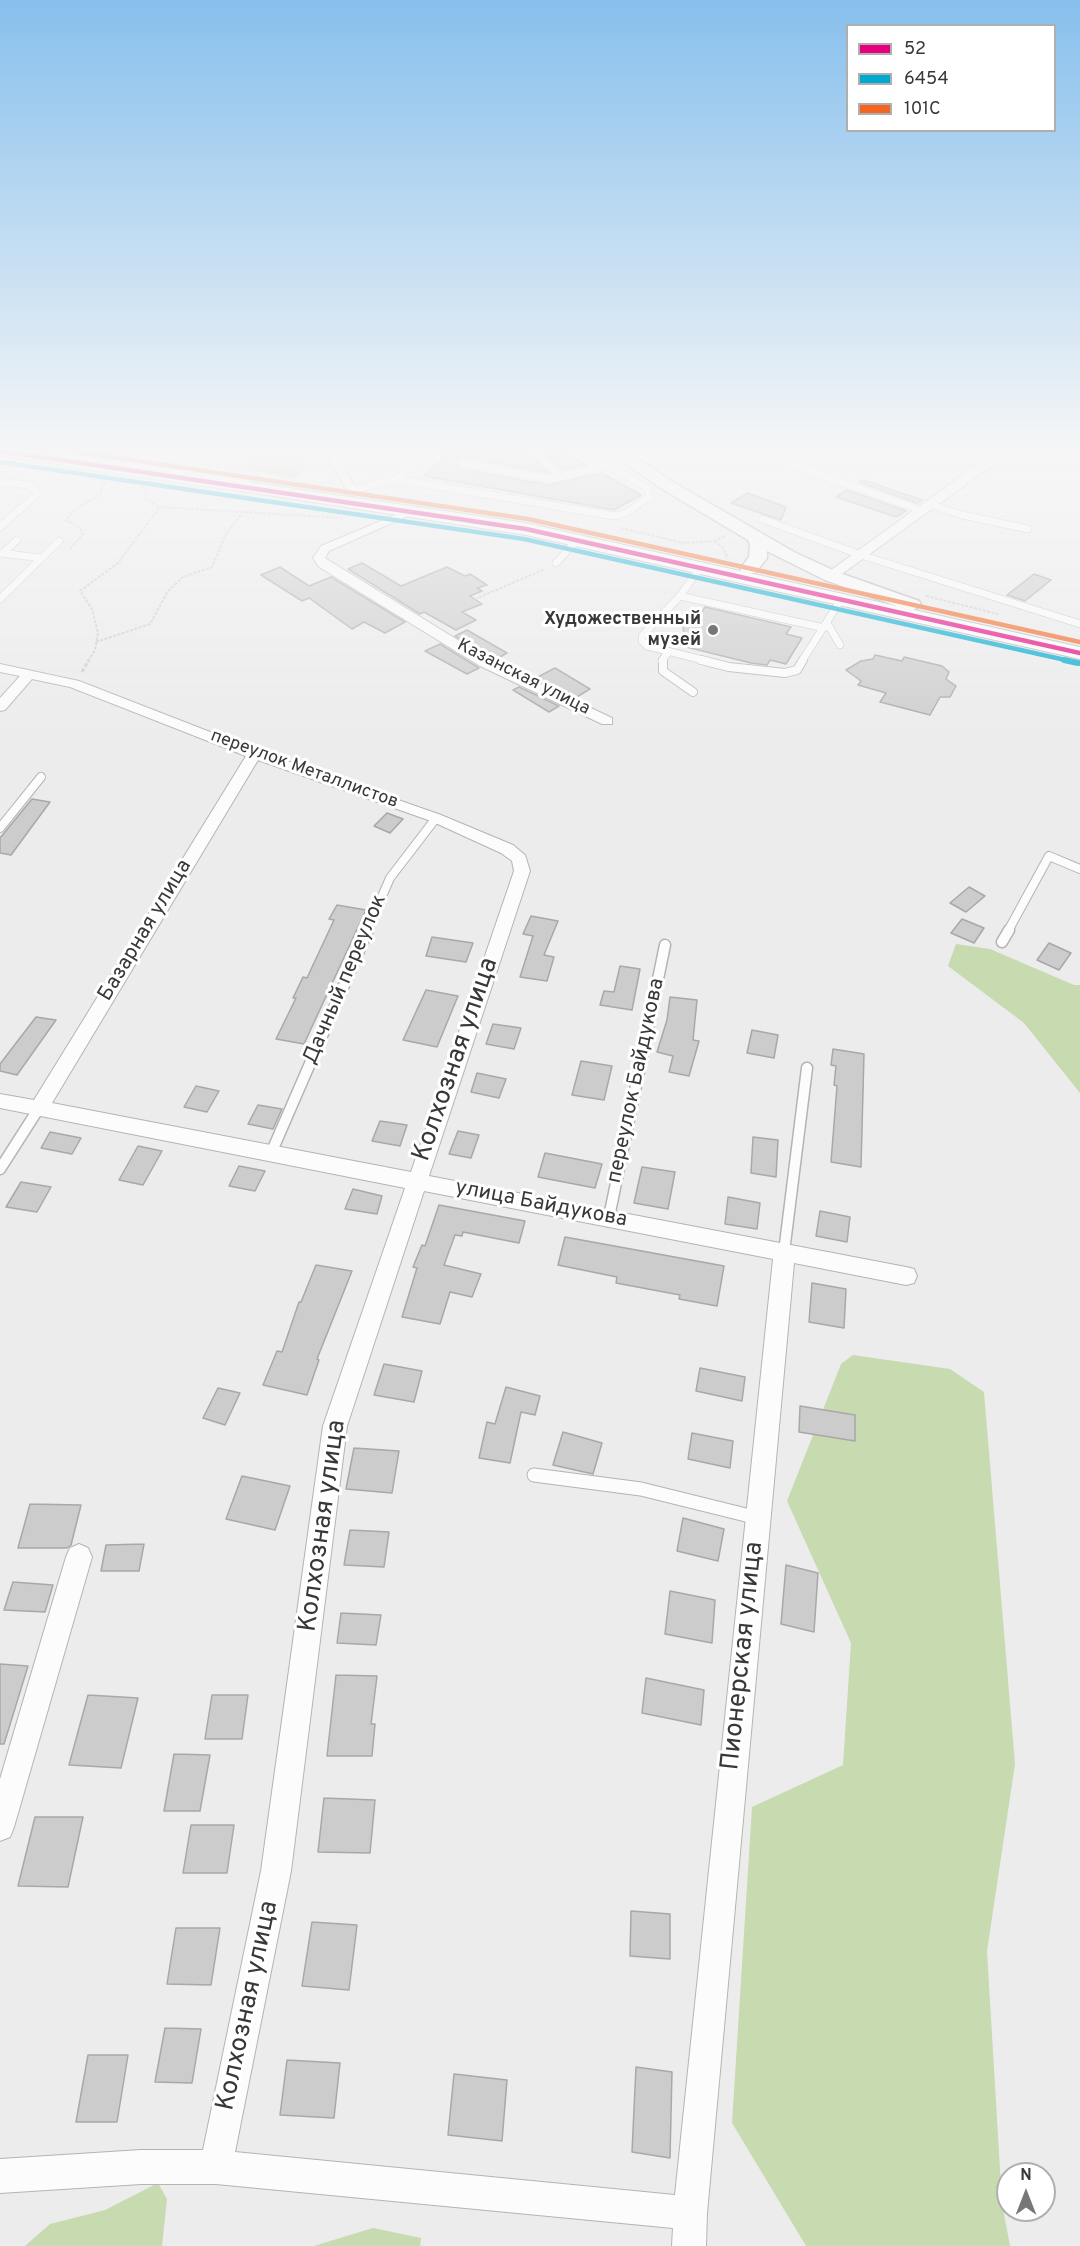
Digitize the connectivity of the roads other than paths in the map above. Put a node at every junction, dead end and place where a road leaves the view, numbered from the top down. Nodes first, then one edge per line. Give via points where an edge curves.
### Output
1 (48, 552) edge
2 (323, 552) edge
3 (566, 552) edge
4 (636, 552) edge
5 (673, 552) edge
6 (756, 552) edge
7 (780, 552) edge
8 (852, 552) edge
9 (865, 552) edge
10 (1, 553) edge
11 (861, 555) junction
12 (788, 556) junction
13 (41, 558) junction
14 (556, 563) road end
15 (701, 566) junction
16 (750, 568) junction
17 (831, 576) junction
18 (680, 596) junction
19 (842, 598) junction
20 (0, 599) edge
21 (914, 599) junction
22 (1080, 624) edge
23 (826, 625) junction
24 (1080, 643) edge
25 (840, 645) dead end
26 (668, 652) junction
27 (1080, 652) edge
28 (0, 668) edge
29 (30, 673) junction
30 (693, 692) dead end
31 (2, 701) edge
32 (607, 721) dead end
33 (254, 754) junction
34 (41, 777) dead end
35 (436, 818) junction
36 (0, 828) edge
37 (1080, 869) edge
38 (522, 871) joint
39 (1002, 942) dead end
40 (665, 945) dead end
41 (807, 1068) dead end
42 (0, 1101) edge
43 (39, 1108) junction
44 (272, 1151) junction
45 (0, 1169) edge
46 (416, 1181) junction
47 (609, 1217) junction
48 (784, 1252) junction
49 (906, 1276) dead end
50 (534, 1474) dead end
51 (758, 1518) junction
52 (79, 1557) dead end
53 (0, 1827) edge
54 (216, 2167) junction
55 (0, 2176) edge
56 (690, 2213) junction
57 (689, 2246) edge

1 - 13 lane
2 - 32 street, Казанская улица via 319,558 323,564 485,663
3 - 14 lane
4 - 15 main road
5 - 16 main road
6 - 16 street
7 - 12 street
8 - 11 lane
9 - 11 street
10 - 13 lane
11 - 17 street
11 - 22 lane
12 - 16 street via 770,555
12 - 17 street
13 - 20 lane
15 - 16 main road
15 - 18 lane
16 - 19 main road
16 - 21 main road
17 - 21 street
18 - 23 lane
18 - 26 lane via 642,636 647,646
19 - 23 lane
19 - 27 main road
21 - 24 main road
23 - 25 lane
23 - 26 lane via 797,670 785,674 729,668
26 - 30 lane via 662,661 663,671
28 - 29 street, переулок Металлистов
29 - 31 street
29 - 33 street, переулок Металлистов via 74,684
33 - 35 street, переулок Металлистов
33 - 43 street, Базарная улица
34 - 36 lane
35 - 38 street, переулок Металлистов via 507,849 519,859
35 - 44 lane, Дачный переулок via 390,878
37 - 39 lane via 1049,856
38 - 46 street, Колхозная улица
40 - 47 lane, переулок Байдукова
41 - 48 lane, Пионерская улица
42 - 43 street, улица Байдукова
43 - 44 street, улица Байдукова
43 - 45 lane
44 - 46 street, улица Байдукова
46 - 47 street, улица Байдукова
46 - 54 street, Колхозная улица via 335,1426 276,1870
47 - 48 street, улица Байдукова
48 - 49 street, улица Байдукова
48 - 51 street, Пионерская улица
50 - 51 lane via 641,1489
51 - 56 street, Пионерская улица
52 - 53 street
54 - 55 street via 141,2167
54 - 56 street
56 - 57 street, Пионерская улица

